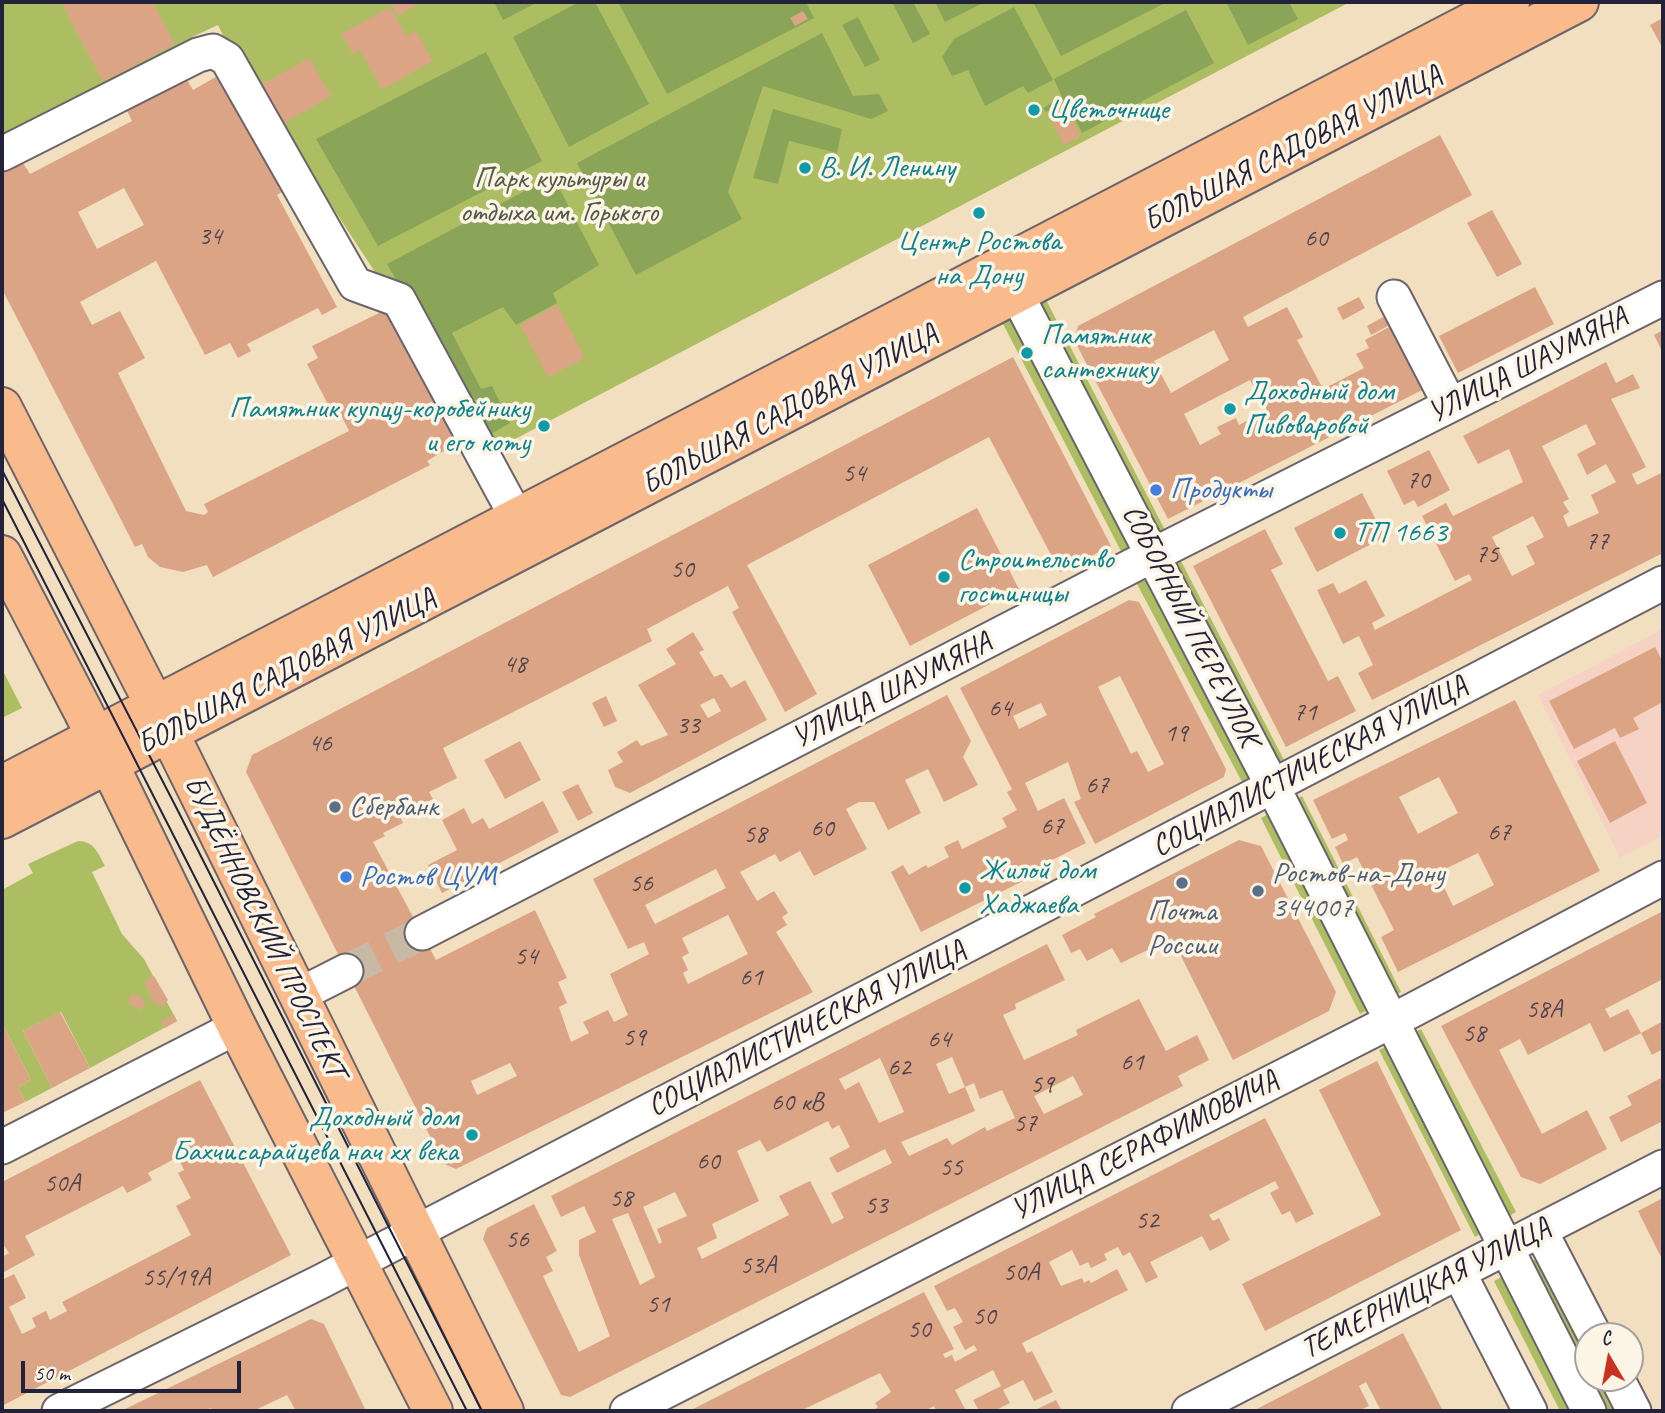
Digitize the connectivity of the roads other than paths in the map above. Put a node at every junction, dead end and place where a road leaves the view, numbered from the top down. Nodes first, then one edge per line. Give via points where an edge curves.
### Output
1 (1510, 2) edge
2 (1579, 2) edge
3 (2, 155) edge
4 (1015, 291) junction
5 (1394, 297) dead end
6 (1663, 298) edge
7 (1450, 405) junction
8 (2, 407) edge
9 (517, 518) junction
10 (2, 555) edge
11 (1153, 555) junction
12 (1663, 583) edge
13 (162, 720) junction
14 (102, 751) junction
15 (2, 785) edge
16 (1272, 785) junction
17 (2, 819) edge
18 (1663, 878) edge
19 (422, 933) tunnel mouth
20 (346, 971) tunnel mouth
21 (297, 996) junction
22 (1391, 1020) junction
23 (237, 1027) junction
24 (2, 1147) edge
25 (1663, 1167) edge
26 (1540, 1230) junction
27 (417, 1231) junction
28 (1508, 1247) junction
29 (359, 1261) junction
30 (1459, 1273) junction
31 (1588, 1322) edge
32 (1624, 1392) edge
33 (59, 1411) edge
34 (433, 1411) edge
35 (504, 1411) edge
36 (626, 1411) edge
37 (1189, 1411) edge
38 (1530, 1411) edge
39 (1588, 1411) edge
40 (1634, 1411) edge

1 - 9 main road, БОЛЬШАЯ САДОВАЯ УЛИЦА
2 - 4 main road, БОЛЬШАЯ САДОВАЯ УЛИЦА
3 - 9 street via 198,55 213,51 227,59 355,284 400,300
4 - 11 street, СОБОРНЫЙ ПЕРЕУЛОК
4 - 13 main road, БОЛЬШАЯ САДОВАЯ УЛИЦА
5 - 7 street
6 - 7 street, УЛИЦА ШАУМЯНА
7 - 11 street, УЛИЦА ШАУМЯНА
8 - 13 main road, БУДЁННОВСКИЙ ПРОСПЕКТ
9 - 13 main road, БОЛЬШАЯ САДОВАЯ УЛИЦА
10 - 14 main road
11 - 16 street, СОБОРНЫЙ ПЕРЕУЛОК
11 - 19 street, УЛИЦА ШАУМЯНА
12 - 16 street, СОЦИАЛИСТИЧЕСКАЯ УЛИЦА
13 - 14 main road, БОЛЬШАЯ САДОВАЯ УЛИЦА
13 - 21 main road, БУДЁННОВСКИЙ ПРОСПЕКТ
14 - 15 main road, БОЛЬШАЯ САДОВАЯ УЛИЦА
14 - 17 main road, БОЛЬШАЯ САДОВАЯ УЛИЦА
14 - 23 main road
16 - 22 street, СОБОРНЫЙ ПЕРЕУЛОК
16 - 27 street, СОЦИАЛИСТИЧЕСКАЯ УЛИЦА
18 - 22 street, УЛИЦА СЕРАФИМОВИЧА
20 - 21 street
21 - 27 main road, БУДЁННОВСКИЙ ПРОСПЕКТ
22 - 28 street, СОБОРНЫЙ ПЕРЕУЛОК
22 - 36 street, УЛИЦА СЕРАФИМОВИЧА
23 - 24 street
23 - 29 main road
25 - 26 street, ТЕМЕРНИЦКАЯ УЛИЦА
26 - 28 street, ТЕМЕРНИЦКАЯ УЛИЦА
26 - 31 street
27 - 29 street, СОЦИАЛИСТИЧЕСКАЯ УЛИЦА
27 - 35 main road, БУДЁННОВСКИЙ ПРОСПЕКТ
28 - 30 street, ТЕМЕРНИЦКАЯ УЛИЦА
28 - 39 street, СОБОРНЫЙ ПЕРЕУЛОК
29 - 33 street, СОЦИАЛИСТИЧЕСКАЯ УЛИЦА
29 - 34 main road
30 - 37 street, ТЕМЕРНИЦКАЯ УЛИЦА
30 - 38 street
32 - 40 street

